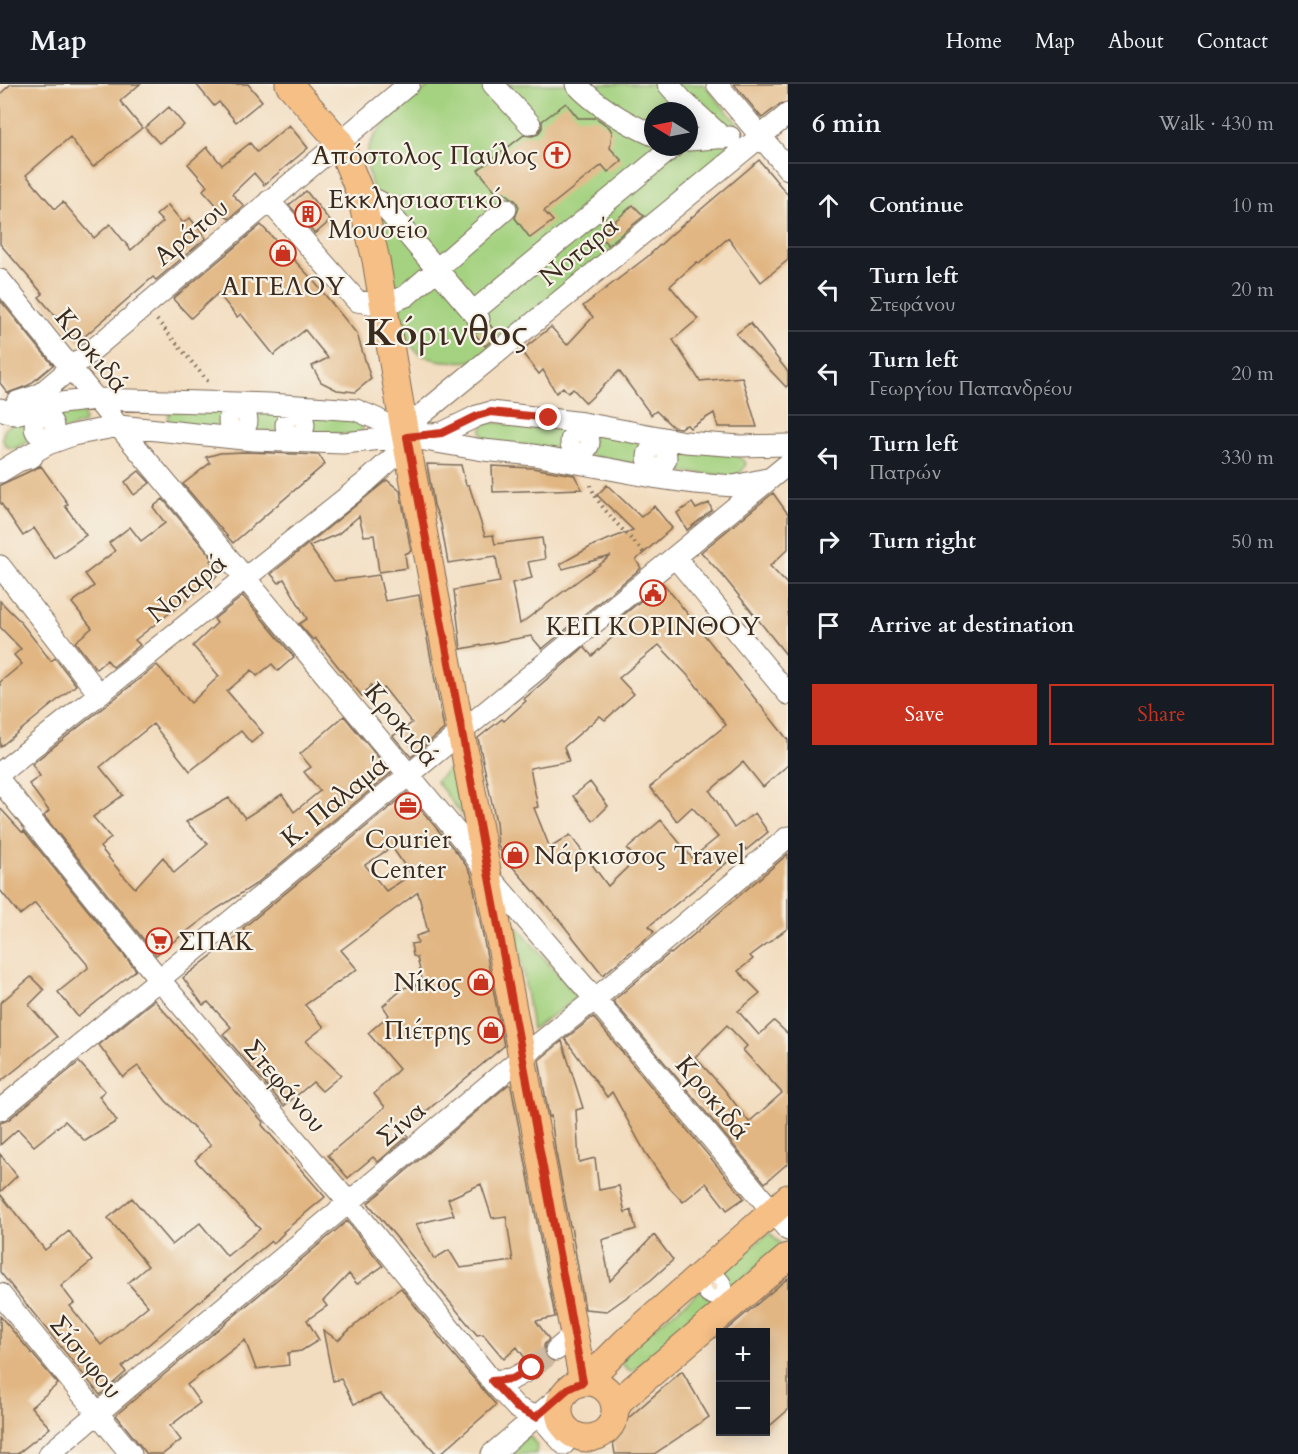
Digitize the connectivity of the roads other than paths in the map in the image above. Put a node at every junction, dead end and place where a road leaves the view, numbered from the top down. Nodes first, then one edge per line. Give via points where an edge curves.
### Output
1 (289, 84) edge
2 (409, 84) edge
3 (493, 84) edge
4 (576, 84) edge
5 (668, 84) edge
6 (717, 84) edge
7 (788, 114) edge
8 (530, 124) dead end
9 (644, 130) edge
10 (761, 136) junction
11 (723, 138) junction
12 (698, 139) edge
13 (339, 141) junction
14 (663, 156) edge
15 (788, 169) edge
16 (360, 193) junction
17 (269, 201) junction
18 (506, 209) dead end
19 (436, 270) junction
20 (0, 279) edge
21 (383, 305) junction
22 (71, 367) junction
23 (98, 402) junction
24 (0, 408) edge
25 (239, 421) junction
26 (296, 425) junction
27 (44, 426) junction
28 (118, 426) junction
29 (85, 433) junction
30 (406, 437) junction
31 (788, 445) edge
32 (581, 447) junction
33 (657, 457) junction
34 (18, 460) junction
35 (0, 472) edge
36 (783, 473) edge
37 (675, 557) junction
38 (0, 566) edge
39 (244, 578) junction
40 (99, 694) junction
41 (788, 694) edge
42 (461, 733) junction
43 (0, 773) edge
44 (409, 775) junction
45 (0, 781) edge
46 (788, 837) edge
47 (488, 874) junction
48 (159, 979) junction
49 (595, 999) junction
50 (522, 1057) junction
51 (0, 1110) edge
52 (349, 1203) junction
53 (783, 1213) edge
54 (788, 1257) edge
55 (715, 1288) junction
56 (0, 1294) edge
57 (532, 1368) tunnel mouth
58 (492, 1381) junction
59 (579, 1385) junction
60 (615, 1410) junction
61 (98, 1414) junction
62 (536, 1417) junction
63 (577, 1445) edge
64 (49, 1454) edge
65 (131, 1454) edge
66 (492, 1454) edge

1 - 13 main road
2 - 13 street, Αράτου
3 - 8 street
4 - 9 street via 615,116
5 - 11 street
6 - 10 street
7 - 10 street, Νοταρά
10 - 11 street
10 - 15 street
10 - 30 street, Νοταρά
11 - 12 street
13 - 16 main road
13 - 17 street, Αράτου
14 - 19 street via 476,316
16 - 19 street via 380,202
16 - 21 main road
17 - 21 street via 357,301
17 - 22 street, Αράτου
18 - 19 street
19 - 21 street via 406,296
20 - 22 street, Κροκιδά
21 - 30 main road
22 - 23 street, Κροκιδά
22 - 24 street, Αράτου via 39,395
23 - 25 street via 213,402
23 - 27 street via 61,403
23 - 28 street, Κροκιδά
23 - 29 street
24 - 27 street
25 - 26 street
25 - 26 street
25 - 28 street
26 - 30 street via 343,443
26 - 30 street via 356,410
27 - 29 street
27 - 34 street
28 - 29 street
28 - 39 street, Κροκιδά
29 - 34 street via 69,448
30 - 32 street via 534,454
30 - 32 street via 442,433 491,412
30 - 39 street, Νοταρά via 366,482
30 - 42 main road
31 - 33 street via 685,442
32 - 33 street
32 - 33 street
33 - 36 street via 734,486
34 - 35 street
36 - 37 street, Κ. Παλαμά
37 - 41 street
37 - 42 street, Κ. Παλαμά
38 - 40 street
39 - 40 street, Νοταρά
39 - 44 street, Κροκιδά
40 - 43 street, Νοταρά
42 - 44 street, Κ. Παλαμά
42 - 47 main road
44 - 47 street, Κροκιδά
44 - 48 street, Κ. Παλαμά
45 - 48 street, Στεφάνου
46 - 49 street, Σίνα
47 - 49 street, Κροκιδά
47 - 50 main road
48 - 51 street, Κ. Παλαμά
48 - 52 street, Στεφάνου
49 - 50 street, Σίνα
49 - 53 street, Κροκιδά
50 - 52 street, Σίνα
50 - 59 main road via 565,1341
52 - 58 street, Στεφάνου
52 - 61 street, Σίνα
53 - 55 main road
54 - 55 main road
55 - 59 main road via 614,1353
55 - 60 main road
56 - 61 street, Σίσυφου
57 - 58 street via 512,1379
58 - 62 street, Στεφάνου via 517,1408
59 - 60 main road via 605,1388
59 - 62 street
59 - 63 main road via 559,1411
60 - 63 main road via 610,1427 603,1434
61 - 64 street, Σίνα
61 - 65 street, Σίσυφου
62 - 63 street, Στεφάνου
62 - 66 street

